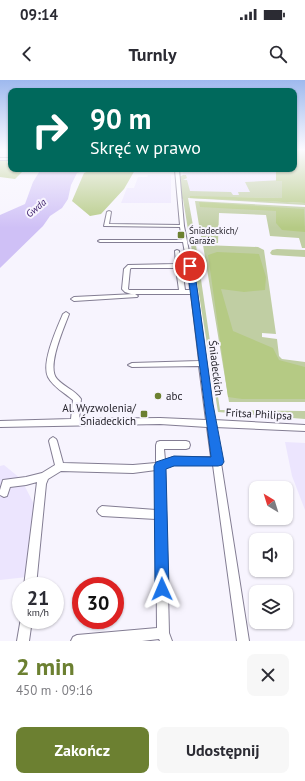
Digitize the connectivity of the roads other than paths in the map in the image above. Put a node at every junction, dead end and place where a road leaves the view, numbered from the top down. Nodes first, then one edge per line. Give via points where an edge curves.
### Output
1 (178, 176) edge
2 (109, 212) dead end
3 (182, 226) junction
4 (100, 241) dead end
5 (185, 241) junction
6 (177, 251) dead end
7 (179, 266) junction
8 (190, 266) junction
9 (182, 292) junction
10 (194, 294) junction
11 (74, 299) dead end
12 (66, 314) dead end
13 (203, 363) junction
14 (132, 365) dead end
15 (212, 422) junction
16 (74, 423) junction
17 (0, 424) edge
18 (305, 428) edge
19 (53, 441) dead end
20 (186, 445) dead end
21 (218, 462) junction
22 (160, 466) junction
23 (60, 467) junction
24 (44, 476) junction
25 (4, 493) dead end
26 (102, 511) dead end
27 (161, 515) junction
28 (31, 577) edge
29 (25, 629) edge
30 (164, 637) edge
31 (23, 641) edge
32 (77, 641) edge
33 (244, 641) edge

1 - 3 street, Śniadeckich
2 - 3 street via 106,225
3 - 5 street, Śniadeckich
4 - 5 street
5 - 8 street, Śniadeckich
6 - 7 street
7 - 8 street
7 - 9 street
7 - 9 street via 130,266 126,269 125,288 131,292
8 - 10 street, Śniadeckich
9 - 10 street
10 - 11 street
10 - 13 street, Śniadeckich
12 - 16 street via 49,371 52,378 76,399
13 - 14 street
13 - 15 street, Śniadeckich
15 - 16 street, Fritsa Philipsa
15 - 18 street, Fritsa Philipsa
15 - 21 street, Śniadeckich
16 - 17 street, Fritsa Philipsa
19 - 23 street
20 - 22 street via 160,445
21 - 22 street via 174,461
21 - 33 street, Śniadeckich
22 - 23 street via 126,469
22 - 27 street
23 - 24 street
24 - 25 street via 6,483
24 - 28 street via 40,484
26 - 27 street
27 - 30 street
29 - 31 street
30 - 32 street

